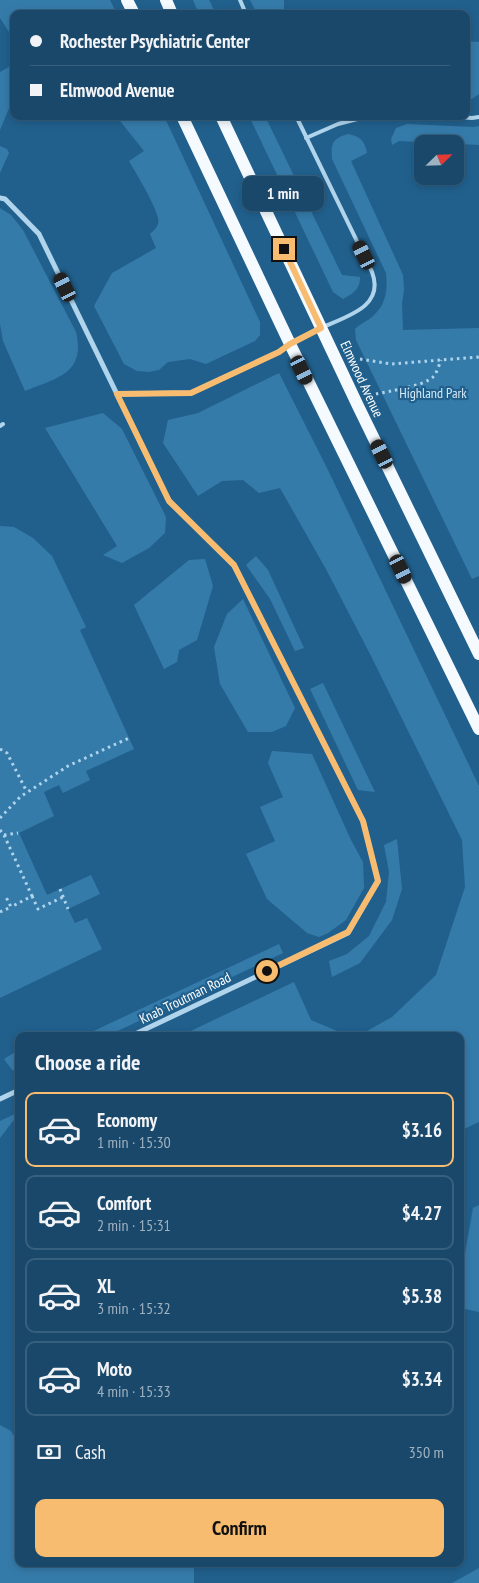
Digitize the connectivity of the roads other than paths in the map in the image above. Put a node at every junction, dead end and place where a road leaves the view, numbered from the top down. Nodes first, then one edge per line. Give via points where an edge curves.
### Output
1 (184, 120) edge
2 (223, 120) edge
3 (298, 120) edge
4 (354, 120) edge
5 (306, 138) junction
6 (0, 198) edge
7 (321, 328) junction
8 (290, 344) junction
9 (117, 394) junction
10 (479, 654) edge
11 (479, 729) edge
12 (139, 1032) edge
13 (15, 1092) edge
14 (0, 1099) edge

1 - 8 main road
2 - 7 main road, Elmwood Avenue
3 - 5 lane
4 - 5 lane
5 - 7 lane via 375,284 374,294 365,306
6 - 9 street, Knab Troutman Road via 5,199 40,234
7 - 8 street
7 - 10 main road, Elmwood Avenue
8 - 9 street via 191,393
8 - 11 main road
9 - 12 street, Knab Troutman Road via 169,501 234,565 363,821 378,881 348,932
13 - 14 street

